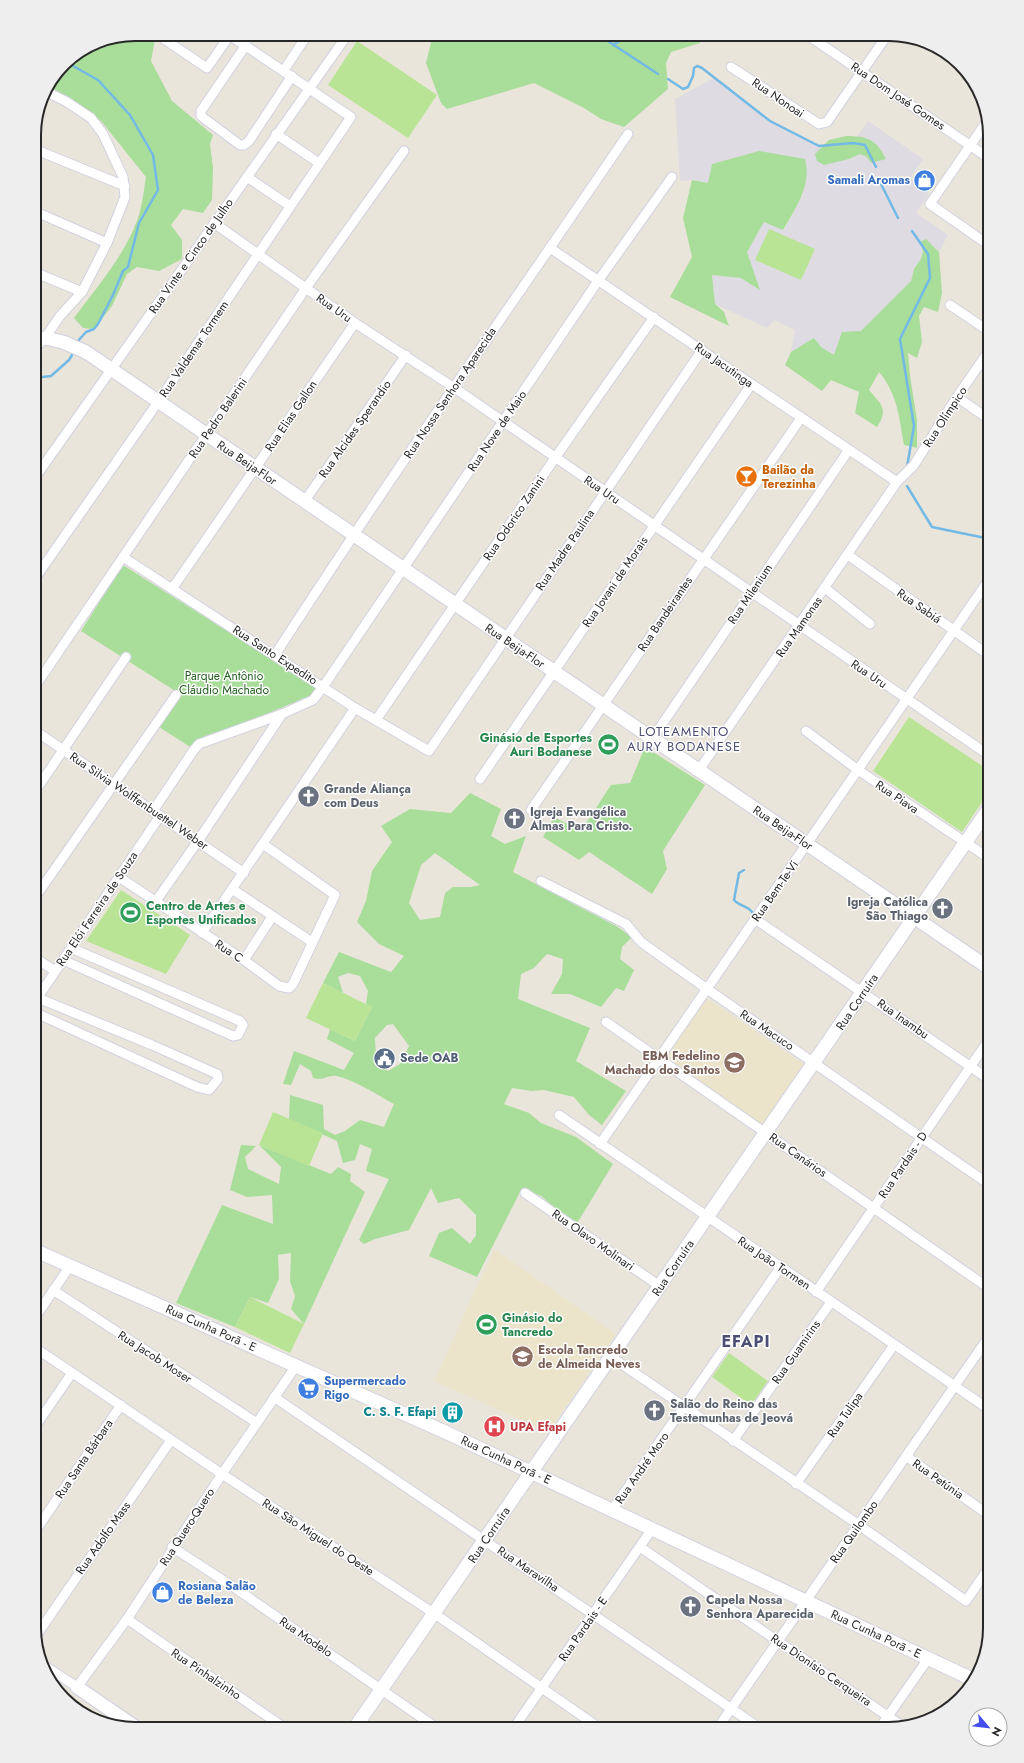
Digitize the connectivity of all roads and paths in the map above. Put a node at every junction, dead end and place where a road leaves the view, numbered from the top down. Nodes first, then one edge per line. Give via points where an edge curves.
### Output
1 (167, 41) edge
2 (227, 41) edge
3 (240, 41) edge
4 (303, 41) edge
5 (343, 41) edge
6 (816, 41) edge
7 (883, 41) edge
8 (246, 45) junction
9 (731, 67) dead end
10 (284, 70) junction
11 (861, 71) junction
12 (292, 76) junction
13 (309, 87) junction
14 (51, 94) edge
15 (982, 128) edge
16 (276, 134) junction
17 (628, 134) dead end
18 (970, 146) junction
19 (404, 151) dead end
20 (41, 152) edge
21 (983, 154) edge
22 (319, 164) junction
23 (247, 177) junction
24 (672, 177) dead end
25 (125, 186) junction
26 (290, 206) junction
27 (41, 214) edge
28 (214, 223) junction
29 (983, 241) edge
30 (107, 243) junction
31 (550, 248) junction
32 (259, 255) junction
33 (41, 275) edge
34 (598, 281) junction
35 (306, 288) junction
36 (82, 292) junction
37 (950, 305) dead end
38 (654, 317) junction
39 (355, 323) junction
40 (983, 327) edge
41 (41, 335) edge
42 (41, 336) edge
43 (702, 350) junction
44 (406, 355) junction
45 (983, 359) edge
46 (111, 369) junction
47 (751, 385) junction
48 (453, 387) junction
49 (957, 397) junction
50 (158, 402) junction
51 (983, 415) edge
52 (801, 418) junction
53 (503, 422) junction
54 (207, 435) junction
55 (848, 451) junction
56 (555, 458) junction
57 (41, 469) edge
58 (256, 469) junction
59 (897, 482) junction
60 (604, 492) junction
61 (304, 502) junction
62 (654, 524) junction
63 (353, 535) junction
64 (848, 556) junction
65 (123, 557) junction
66 (702, 559) junction
67 (402, 569) junction
68 (41, 570) edge
69 (825, 588) junction
70 (983, 588) edge
71 (172, 589) junction
72 (752, 592) junction
73 (454, 605) junction
74 (870, 624) dead end
75 (800, 625) junction
76 (954, 631) junction
77 (504, 639) junction
78 (983, 651) edge
79 (275, 655) junction
80 (126, 657) dead end
81 (554, 672) junction
82 (41, 678) edge
83 (323, 687) junction
84 (176, 695) dead end
85 (906, 699) junction
86 (603, 705) junction
87 (355, 708) junction
88 (282, 714) junction
89 (376, 720) junction
90 (806, 731) dead end
91 (41, 735) edge
92 (652, 739) junction
93 (63, 750) junction
94 (429, 751) joint
95 (983, 751) edge
96 (699, 770) junction
97 (858, 770) junction
98 (480, 779) dead end
99 (41, 783) edge
100 (114, 784) junction
101 (531, 810) dead end
102 (156, 813) junction
103 (983, 817) edge
104 (198, 841) junction
105 (965, 842) junction
106 (263, 844) junction
107 (807, 844) junction
108 (983, 854) edge
109 (244, 872) junction
110 (119, 877) junction
111 (541, 881) dead end
112 (41, 889) edge
113 (232, 889) junction
114 (156, 901) junction
115 (272, 917) junction
116 (914, 918) junction
117 (755, 919) junction
118 (202, 933) junction
119 (312, 942) junction
120 (71, 948) junction
121 (63, 960) junction
122 (244, 960) junction
123 (41, 962) edge
124 (983, 964) edge
125 (55, 971) junction
126 (707, 989) junction
127 (41, 992) edge
128 (864, 992) junction
129 (41, 1002) edge
130 (41, 1015) edge
131 (606, 1022) dead end
132 (983, 1048) edge
133 (658, 1058) junction
134 (815, 1063) junction
135 (971, 1066) junction
136 (983, 1075) edge
137 (559, 1115) dead end
138 (766, 1132) junction
139 (922, 1137) junction
140 (600, 1144) junction
141 (983, 1180) edge
142 (525, 1193) dead end
143 (874, 1208) junction
144 (708, 1218) junction
145 (41, 1253) edge
146 (70, 1266) junction
147 (780, 1268) junction
148 (983, 1284) edge
149 (661, 1287) junction
150 (54, 1290) junction
151 (816, 1292) junction
152 (831, 1302) junction
153 (41, 1309) edge
154 (894, 1345) junction
155 (983, 1345) edge
156 (41, 1353) edge
157 (611, 1357) junction
158 (296, 1366) junction
159 (72, 1373) junction
160 (955, 1385) junction
161 (274, 1397) junction
162 (121, 1405) junction
163 (983, 1405) edge
164 (684, 1408) junction
165 (41, 1418) edge
166 (257, 1423) junction
167 (171, 1440) junction
168 (733, 1441) junction
169 (906, 1456) junction
170 (531, 1472) junction
171 (222, 1474) junction
172 (796, 1484) junction
173 (612, 1510) junction
174 (983, 1511) edge
175 (41, 1524) edge
176 (859, 1525) junction
177 (652, 1529) junction
178 (485, 1540) junction
179 (172, 1547) junction
180 (640, 1547) junction
181 (983, 1576) edge
182 (806, 1602) junction
183 (435, 1614) junction
184 (594, 1614) junction
185 (127, 1619) junction
186 (41, 1629) edge
187 (778, 1641) junction
188 (928, 1659) junction
189 (52, 1670) edge
190 (968, 1677) edge
191 (77, 1687) junction
192 (382, 1689) junction
193 (541, 1689) junction
194 (732, 1709) junction
195 (888, 1716) junction
196 (896, 1721) edge
197 (127, 1722) edge
198 (276, 1722) edge
199 (359, 1722) edge
200 (428, 1722) edge
201 (518, 1722) edge
202 (590, 1722) edge
203 (722, 1722) edge
204 (750, 1722) edge
205 (884, 1722) edge

1 - 2 street via 207,68
3 - 8 street
4 - 10 street
5 - 13 street, Rua Vinte e Cinco de Julho
6 - 11 street, Rua Dom José Gomes
7 - 11 street
8 - 10 street
8 - 12 street via 201,111 205,119 240,145 249,141
9 - 11 street, Rua Nonoai via 819,124 826,122
10 - 12 street
11 - 18 street, Rua Dom José Gomes
12 - 13 street
13 - 16 street, Rua Vinte e Cinco de Julho
13 - 22 street, Rua Valdemar Tormem via 352,117
14 - 25 street via 91,118 103,134
15 - 18 street
16 - 22 street
16 - 23 street, Rua Vinte e Cinco de Julho
17 - 31 street, Rua Nossa Senhora Aparecida
18 - 21 street, Rua Dom José Gomes
18 - 29 street via 930,204
19 - 35 street, Rua Pedro Balerini
20 - 25 street
22 - 26 street, Rua Valdemar Tormem
23 - 26 street
23 - 28 street, Rua Vinte e Cinco de Julho
24 - 34 street, Rua Nove de Maio
25 - 30 street via 125,197
26 - 32 street, Rua Valdemar Tormem
27 - 30 street
28 - 32 street, Rua Uru
28 - 46 street, Rua Vinte e Cinco de Julho
30 - 36 street
31 - 34 street, Rua Jacutinga
31 - 48 street, Rua Nossa Senhora Aparecida
32 - 35 street, Rua Uru
32 - 50 street, Rua Valdemar Tormem
33 - 36 street
34 - 38 street, Rua Jacutinga
34 - 53 street, Rua Nove de Maio
35 - 39 street, Rua Uru
35 - 54 street, Rua Pedro Balerini
36 - 41 street
37 - 40 street
38 - 43 street, Rua Jacutinga
38 - 56 street, Rua Odorico Zanini
39 - 44 street, Rua Uru
39 - 58 street, Rua Elias Gallon
42 - 46 street, Rua Beija-Flor via 86,352
43 - 47 street, Rua Jacutinga
43 - 60 street, Rua Madre Paulina
44 - 48 street, Rua Uru
44 - 61 street, Rua Alcides Sperandio
45 - 49 street, Rua Olímpico
46 - 50 street, Rua Beija-Flor
46 - 57 street, Rua Vinte e Cinco de Julho
47 - 52 street, Rua Jacutinga
47 - 62 street, Rua Jovani de Morais
48 - 53 street, Rua Uru
48 - 63 street, Rua Nossa Senhora Aparecida
49 - 51 street
49 - 59 street, Rua Olímpico via 914,465
50 - 54 street, Rua Beija-Flor
50 - 68 street, Rua Valdemar Tormem
52 - 55 street, Rua Jacutinga
52 - 66 street, Rua Bandeirantes
53 - 56 street, Rua Uru
53 - 67 street, Rua Nove de Maio
54 - 58 street, Rua Beija-Flor
54 - 65 street, Rua Pedro Balerini
55 - 59 street, Rua Jacutinga
55 - 72 street, Rua Milenium
56 - 60 street, Rua Uru
56 - 73 street, Rua Odorico Zanini
58 - 61 street, Rua Beija-Flor
58 - 71 street, Rua Elias Gallon
59 - 64 street, Rua Mamonas
60 - 62 street, Rua Uru
60 - 77 street, Rua Madre Paulina
61 - 63 street, Rua Beija-Flor
62 - 66 street, Rua Uru
62 - 81 street, Rua Jovani de Morais
63 - 67 street, Rua Beija-Flor
63 - 79 street, Rua Nossa Senhora Aparecida
64 - 69 street, Rua Mamonas
64 - 76 street, Rua Sabiá
65 - 71 street, Rua Santo Expedito
65 - 82 street, Rua Pedro Balerini
66 - 72 street, Rua Uru
66 - 86 street, Rua Bandeirantes
67 - 73 street, Rua Beija-Flor
67 - 83 street, Rua Nove de Maio
69 - 74 street
69 - 75 street, Rua Mamonas
70 - 76 street, Rua Bem-Te-Vi
71 - 79 street, Rua Santo Expedito
72 - 75 street, Rua Uru
72 - 92 street, Rua Milenium
73 - 77 street, Rua Beija-Flor
73 - 89 street, Rua Odorico Zanini
75 - 85 street, Rua Uru
75 - 96 street, Rua Mamonas
76 - 78 street, Rua Sabiá
76 - 85 street, Rua Bem-Te-Vi
77 - 81 street, Rua Beija-Flor
77 - 94 street, Rua Madre Paulina
79 - 83 street, Rua Santo Expedito
80 - 93 street
81 - 86 street, Rua Beija-Flor
81 - 98 street, Rua Jovani de Morais
83 - 87 street, Rua Santo Expedito
83 - 88 street, Rua Nove de Maio via 313,700
84 - 100 street
85 - 95 street, Rua Uru
85 - 97 street, Rua Bem-Te-Vi
86 - 92 street, Rua Beija-Flor
86 - 101 street, Rua Bandeirantes
87 - 89 street, Rua Santo Expedito
87 - 106 street
88 - 102 street, Rua Elói Ferreira de Souza via 199,744
88 - 104 street
89 - 94 street, Rua Santo Expedito
90 - 97 street, Rua Piava
91 - 93 street, Rua Silvia Wolffenbuettel Weber
92 - 96 street, Rua Beija-Flor
93 - 99 street
93 - 100 street, Rua Silvia Wolffenbuettel Weber
96 - 107 street, Rua Beija-Flor
97 - 105 street, Rua Piava
97 - 107 street, Rua Bem-Te-Vi
100 - 102 street, Rua Silvia Wolffenbuettel Weber
100 - 112 street
102 - 104 street, Rua Silvia Wolffenbuettel Weber
102 - 110 street, Rua Elói Ferreira de Souza
103 - 105 street, Rua Corruíra
104 - 109 street, Rua Silvia Wolffenbuettel Weber
104 - 114 street
105 - 108 street, Rua Piava
105 - 116 street, Rua Corruíra
106 - 109 street
106 - 119 street via 335,895
107 - 116 street, Rua Beija-Flor
107 - 117 street, Rua Bem-Te-Vi
109 - 113 street
110 - 114 street, Rua C
110 - 120 street, Rua Elói Ferreira de Souza
111 - 126 street, Rua Macuco via 626,924 641,942
113 - 115 street
113 - 118 street
114 - 118 street, Rua C
115 - 119 street
115 - 122 street
116 - 124 street, Rua Beija-Flor
116 - 128 street, Rua Corruíra
117 - 126 street, Rua Bem-Te-Vi
117 - 128 street, Rua Inambu
118 - 122 street, Rua C
119 - 122 street, Rua C via 293,984 288,988 279,986
120 - 121 street, Rua Elói Ferreira de Souza
120 - 121 street via 240,1021 243,1025 238,1035 233,1036
121 - 125 street, Rua Elói Ferreira de Souza
123 - 125 street
125 - 127 street, Rua Elói Ferreira de Souza
126 - 133 street, Rua Bem-Te-Vi
126 - 134 street, Rua Macuco
128 - 134 street, Rua Corruíra
128 - 135 street, Rua Inambu
129 - 130 street via 152,1044 217,1074 218,1079 209,1090 197,1087
131 - 133 street, Rua Canários
132 - 135 street, Rua Pardais - D
133 - 138 street, Rua Canários
133 - 140 street, Rua Bem-Te-Vi
134 - 138 street, Rua Corruíra
134 - 139 street, Rua Macuco
135 - 136 street, Rua Inambu
135 - 139 street, Rua Pardais - D
137 - 140 street, Rua João Tormen
138 - 143 street, Rua Canários
138 - 144 street, Rua Corruíra
139 - 141 street, Rua Macuco
139 - 143 street, Rua Pardais - D
140 - 144 street, Rua João Tormen
142 - 149 street, Rua Olavo Molinari
143 - 148 street, Rua Canários
143 - 151 street, Rua Pardais - D
144 - 147 street, Rua João Tormen
144 - 149 street, Rua Corruíra
145 - 146 street, Rua Cunha Porã - E
146 - 150 street
146 - 158 street, Rua Cunha Porã - E
147 - 151 street, Rua João Tormen
147 - 164 street, Rua André Moro
149 - 157 street, Rua Corruíra
150 - 153 street
150 - 166 street, Rua Jacob Moser
151 - 152 street, Rua João Tormen
152 - 154 street, Rua João Tormen
152 - 168 street, Rua Guamirins
154 - 160 street, Rua João Tormen
154 - 172 street, Rua Tulipa
155 - 160 street, Rua Quilombo
156 - 159 street, Rua São Miguel do Oeste
157 - 164 street
157 - 170 street, Rua Corruíra
158 - 161 street, Rua Quero-Quero
158 - 170 street, Rua Cunha Porã - E
159 - 162 street, Rua São Miguel do Oeste
159 - 165 street
160 - 163 street, Rua João Tormen
160 - 169 street, Rua Quilombo
161 - 166 street, Rua Quero-Quero
161 - 178 street, Rua Maravilha
162 - 167 street, Rua São Miguel do Oeste
162 - 175 street, Rua Santa Bárbara
164 - 168 street
164 - 173 street, Rua André Moro
166 - 171 street, Rua Quero-Quero
167 - 171 street, Rua São Miguel do Oeste
167 - 186 street, Rua Adolfo Mass
168 - 172 street
169 - 174 street, Rua Petúnia
169 - 176 street, Rua Quilombo
170 - 173 street, Rua Cunha Porã - E
170 - 178 street, Rua Corruíra
171 - 179 street, Rua Quero-Quero
171 - 183 street, Rua São Miguel do Oeste
172 - 176 street
173 - 177 street, Rua Cunha Porã - E
176 - 181 street via 966,1601
176 - 182 street, Rua Quilombo
177 - 180 street, Rua Pardais - E
177 - 182 street, Rua Cunha Porã - E
178 - 183 street, Rua Corruíra
178 - 184 street, Rua Maravilha
179 - 185 street, Rua Quero-Quero
179 - 192 street, Rua Modelo
180 - 184 street, Rua Pardais - E
180 - 187 street, Rua Dionísio Cerqueira
182 - 187 street, Rua Quilombo
182 - 188 street, Rua Cunha Porã - E
183 - 192 street, Rua Corruíra
183 - 193 street, Rua São Miguel do Oeste
184 - 193 street, Rua Pardais - E
184 - 194 street, Rua Maravilha
185 - 191 street, Rua Quero-Quero
185 - 198 street, Rua Pinhalzinho
187 - 194 street, Rua Quilombo
187 - 195 street, Rua Dionísio Cerqueira
188 - 190 street, Rua Cunha Porã - E
188 - 195 street
189 - 191 street
191 - 197 street
192 - 199 street, Rua Corruíra
192 - 200 street, Rua Modelo
193 - 201 street, Rua Pardais - E
193 - 202 street, Rua São Miguel do Oeste
194 - 203 street, Rua Quilombo
194 - 204 street, Rua Maravilha
195 - 196 street, Rua Dionísio Cerqueira
195 - 205 street

